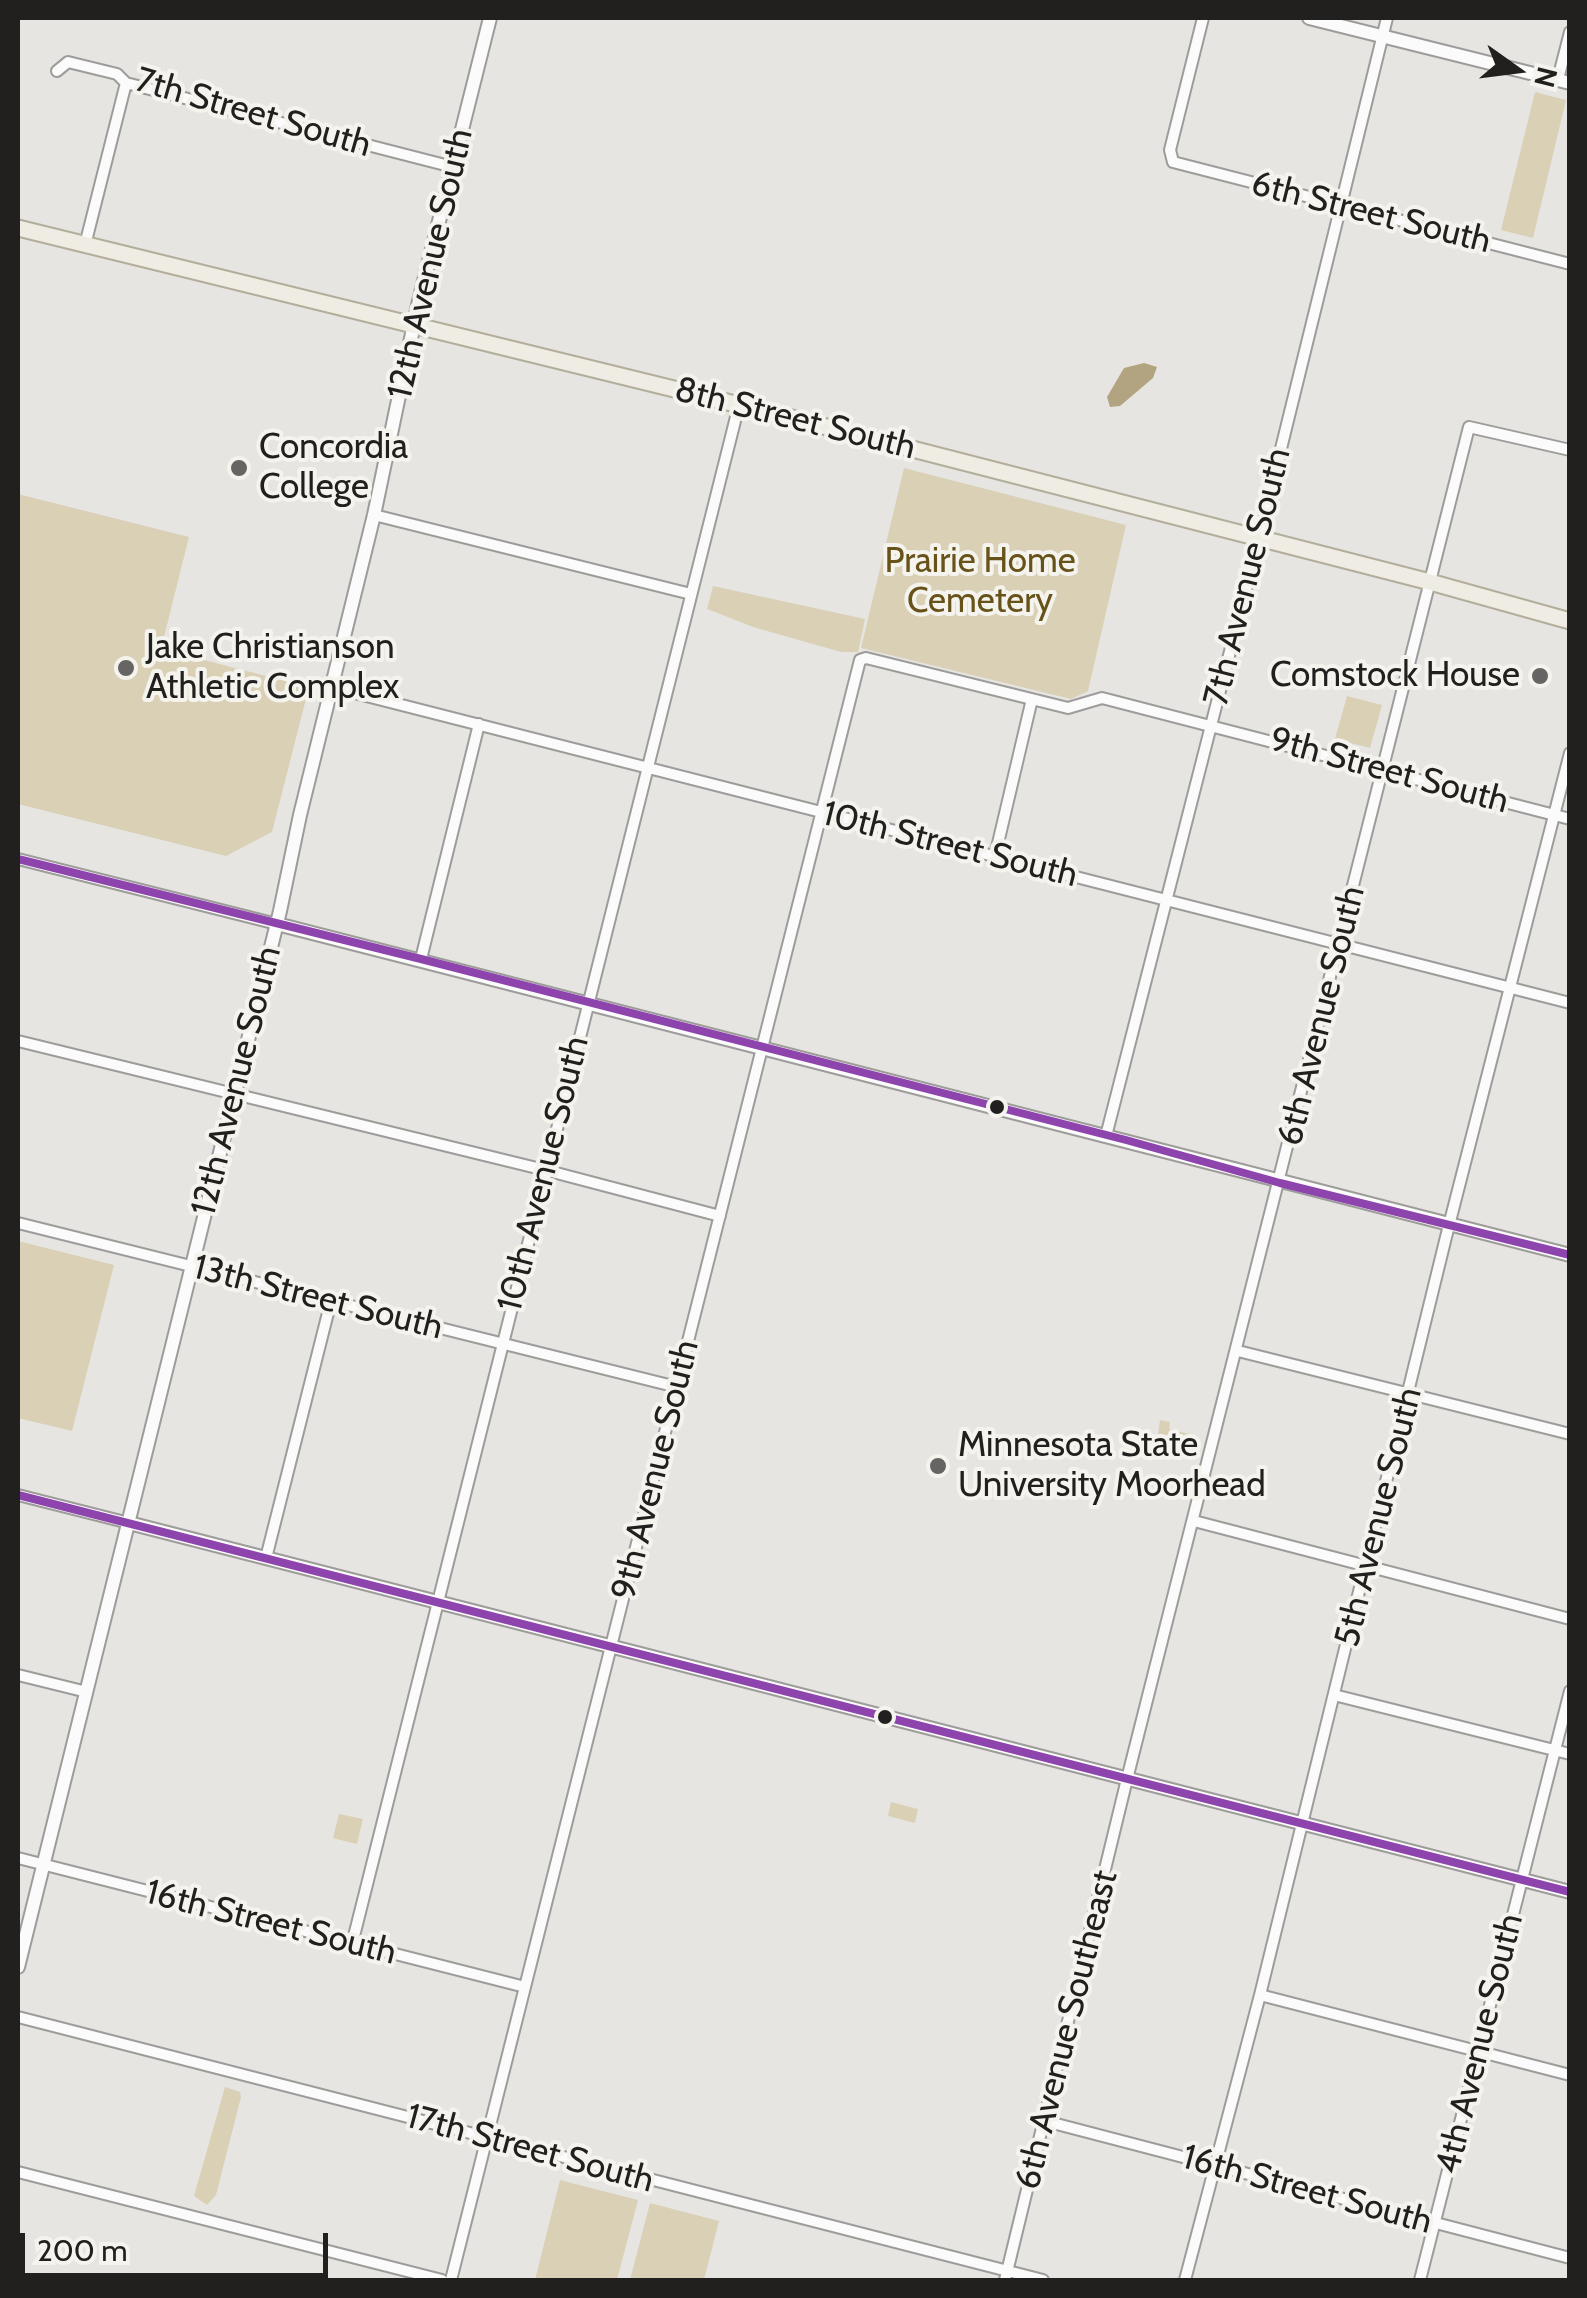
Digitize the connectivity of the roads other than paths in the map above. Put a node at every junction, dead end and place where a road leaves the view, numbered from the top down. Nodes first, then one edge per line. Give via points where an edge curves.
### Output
1 (490, 18) edge
2 (1203, 18) edge
3 (1309, 18) edge
4 (1387, 18) edge
5 (1570, 32) edge
6 (1382, 36) junction
7 (57, 70) dead end
8 (1564, 81) edge
9 (126, 83) junction
10 (453, 167) junction
11 (1340, 205) junction
12 (18, 228) edge
13 (85, 244) junction
14 (1570, 264) edge
15 (414, 326) junction
16 (739, 405) junction
17 (1570, 450) edge
18 (374, 514) junction
19 (1259, 538) junction
20 (1430, 582) junction
21 (691, 594) junction
22 (1570, 621) edge
23 (860, 660) joint
24 (331, 686) junction
25 (1032, 699) junction
26 (478, 724) junction
27 (1211, 724) junction
28 (1570, 753) edge
29 (647, 767) junction
30 (1383, 771) junction
31 (822, 812) junction
32 (1554, 813) junction
33 (1570, 819) edge
34 (994, 856) junction
35 (18, 860) edge
36 (1166, 900) junction
37 (277, 924) junction
38 (1340, 944) junction
39 (421, 960) junction
40 (1510, 988) junction
41 (588, 1003) junction
42 (1570, 1003) edge
43 (18, 1041) edge
44 (762, 1048) junction
45 (233, 1094) junction
46 (1106, 1136) junction
47 (546, 1170) junction
48 (1280, 1183) junction
49 (720, 1216) junction
50 (18, 1222) edge
51 (1450, 1224) junction
52 (1570, 1255) edge
53 (191, 1266) junction
54 (331, 1300) junction
55 (502, 1343) junction
56 (1238, 1351) junction
57 (677, 1387) junction
58 (1410, 1394) junction
59 (1570, 1434) edge
60 (18, 1495) edge
61 (1194, 1521) junction
62 (128, 1523) junction
63 (266, 1558) junction
64 (1367, 1566) junction
65 (438, 1601) junction
66 (1570, 1619) edge
67 (611, 1646) junction
68 (18, 1676) edge
69 (1570, 1691) edge
70 (87, 1692) junction
71 (1334, 1695) junction
72 (1554, 1750) junction
73 (1570, 1754) edge
74 (1127, 1779) junction
75 (1300, 1824) junction
76 (18, 1858) edge
77 (42, 1864) junction
78 (1522, 1880) junction
79 (1570, 1892) edge
80 (352, 1944) junction
81 (18, 1967) edge
82 (525, 1987) junction
83 (1260, 1996) junction
84 (18, 2018) edge
85 (1478, 2053) junction
86 (1570, 2075) edge
87 (1045, 2121) junction
88 (488, 2137) junction
89 (1215, 2166) junction
90 (18, 2172) edge
91 (1434, 2224) junction
92 (1570, 2258) edge
93 (1006, 2276) edge
94 (442, 2280) edge
95 (451, 2280) edge
96 (1042, 2280) edge
97 (1186, 2280) edge
98 (1420, 2280) edge

1 - 10 street, 12th Avenue South
2 - 11 street, 6th Street South via 1172,162
3 - 6 street
4 - 6 street, 7th Avenue South
5 - 8 street
6 - 8 street
6 - 11 street, 7th Avenue South
7 - 9 street, 7th Street South via 68,62 117,74
9 - 10 street, 7th Street South
9 - 13 street
10 - 15 street, 12th Avenue South
11 - 14 street, 6th Street South
11 - 19 street, 7th Avenue South
12 - 13 main road, 8th Street South
13 - 15 main road, 8th Street South
15 - 16 main road, 8th Street South
15 - 18 street, 12th Avenue South
16 - 19 main road, 8th Street South
16 - 21 street, 10th Avenue South
17 - 20 street, 6th Avenue South via 1469,427
18 - 21 street
18 - 24 street, 12th Avenue South
19 - 20 main road, 8th Street South
19 - 27 street, 7th Avenue South
20 - 22 main road, 8th Street South
20 - 30 street, 6th Avenue South
21 - 29 street, 10th Avenue South
23 - 25 street, 9th Street South
23 - 31 street, 9th Avenue South
24 - 26 street, 10th Street South
24 - 37 street, 12th Avenue South
25 - 27 street, 9th Street South via 1068,708 1102,698
25 - 34 street
26 - 29 street, 10th Street South
26 - 39 street
27 - 30 street, 9th Street South
27 - 36 street, 7th Avenue South
28 - 32 street, 5th Avenue South
29 - 31 street, 10th Street South
29 - 41 street, 10th Avenue South
30 - 32 street, 9th Street South
30 - 38 street, 6th Avenue South
31 - 34 street, 10th Street South
31 - 44 street, 9th Avenue South
32 - 33 street, 9th Street South
32 - 40 street, 5th Avenue South
34 - 36 street, 10th Street South
35 - 37 street
36 - 38 street, 10th Street South
36 - 46 street, 7th Avenue South
37 - 39 street
37 - 45 street, 12th Avenue South
38 - 40 street, 10th Street South
38 - 48 street, 6th Avenue South
39 - 41 street
40 - 42 street, 10th Street South
40 - 51 street, 5th Avenue South
41 - 44 street
41 - 47 street, 10th Avenue South
43 - 45 street
44 - 46 street
44 - 49 street, 9th Avenue South
45 - 47 street
45 - 53 street, 12th Avenue South
46 - 48 street
47 - 49 street
47 - 55 street, 10th Avenue South
48 - 51 street
48 - 56 street, 6th Avenue South
49 - 57 street, 9th Avenue South
50 - 53 street, 13th Street South
51 - 52 street
51 - 58 street, 5th Avenue South
53 - 54 street, 13th Street South
53 - 62 street, 12th Avenue South
54 - 55 street, 13th Street South
54 - 63 street
55 - 57 street, 13th Street South
55 - 65 street, 10th Avenue South
56 - 58 street
56 - 61 street, 6th Avenue South
57 - 67 street, 9th Avenue South
58 - 59 street
58 - 64 street, 5th Avenue South
60 - 62 street
61 - 64 street
61 - 74 street, 6th Avenue South
62 - 63 street
62 - 70 street, 12th Avenue South
63 - 65 street
64 - 66 street
64 - 71 street, 5th Avenue South
65 - 67 street
65 - 80 street, 10th Avenue South
67 - 74 street
67 - 82 street, 9th Avenue South
68 - 70 street
69 - 72 street, 4th Avenue South
70 - 77 street, 12th Avenue South
71 - 72 street
71 - 75 street, 5th Avenue South
72 - 73 street
72 - 78 street, 4th Avenue South
74 - 75 street
74 - 87 street, 6th Avenue Southeast
75 - 78 street
75 - 83 street, 5th Avenue South
76 - 77 street, 16th Street South
77 - 80 street, 16th Street South
77 - 81 street, 12th Avenue South
78 - 79 street
78 - 85 street, 4th Avenue South
80 - 82 street, 16th Street South
82 - 88 street, 9th Avenue South
83 - 85 street
83 - 89 street, 5th Avenue South
84 - 88 street, 17th Street South
85 - 86 street
85 - 91 street, 4th Avenue South
87 - 89 street, 16th Street South
87 - 93 street, 6th Avenue Southeast
88 - 93 street, 17th Street South
88 - 95 street, 9th Avenue South
89 - 91 street, 16th Street South
89 - 97 street, 5th Avenue South
90 - 94 street
91 - 92 street, 16th Street South
91 - 98 street, 4th Avenue South
93 - 96 street, 17th Street South

